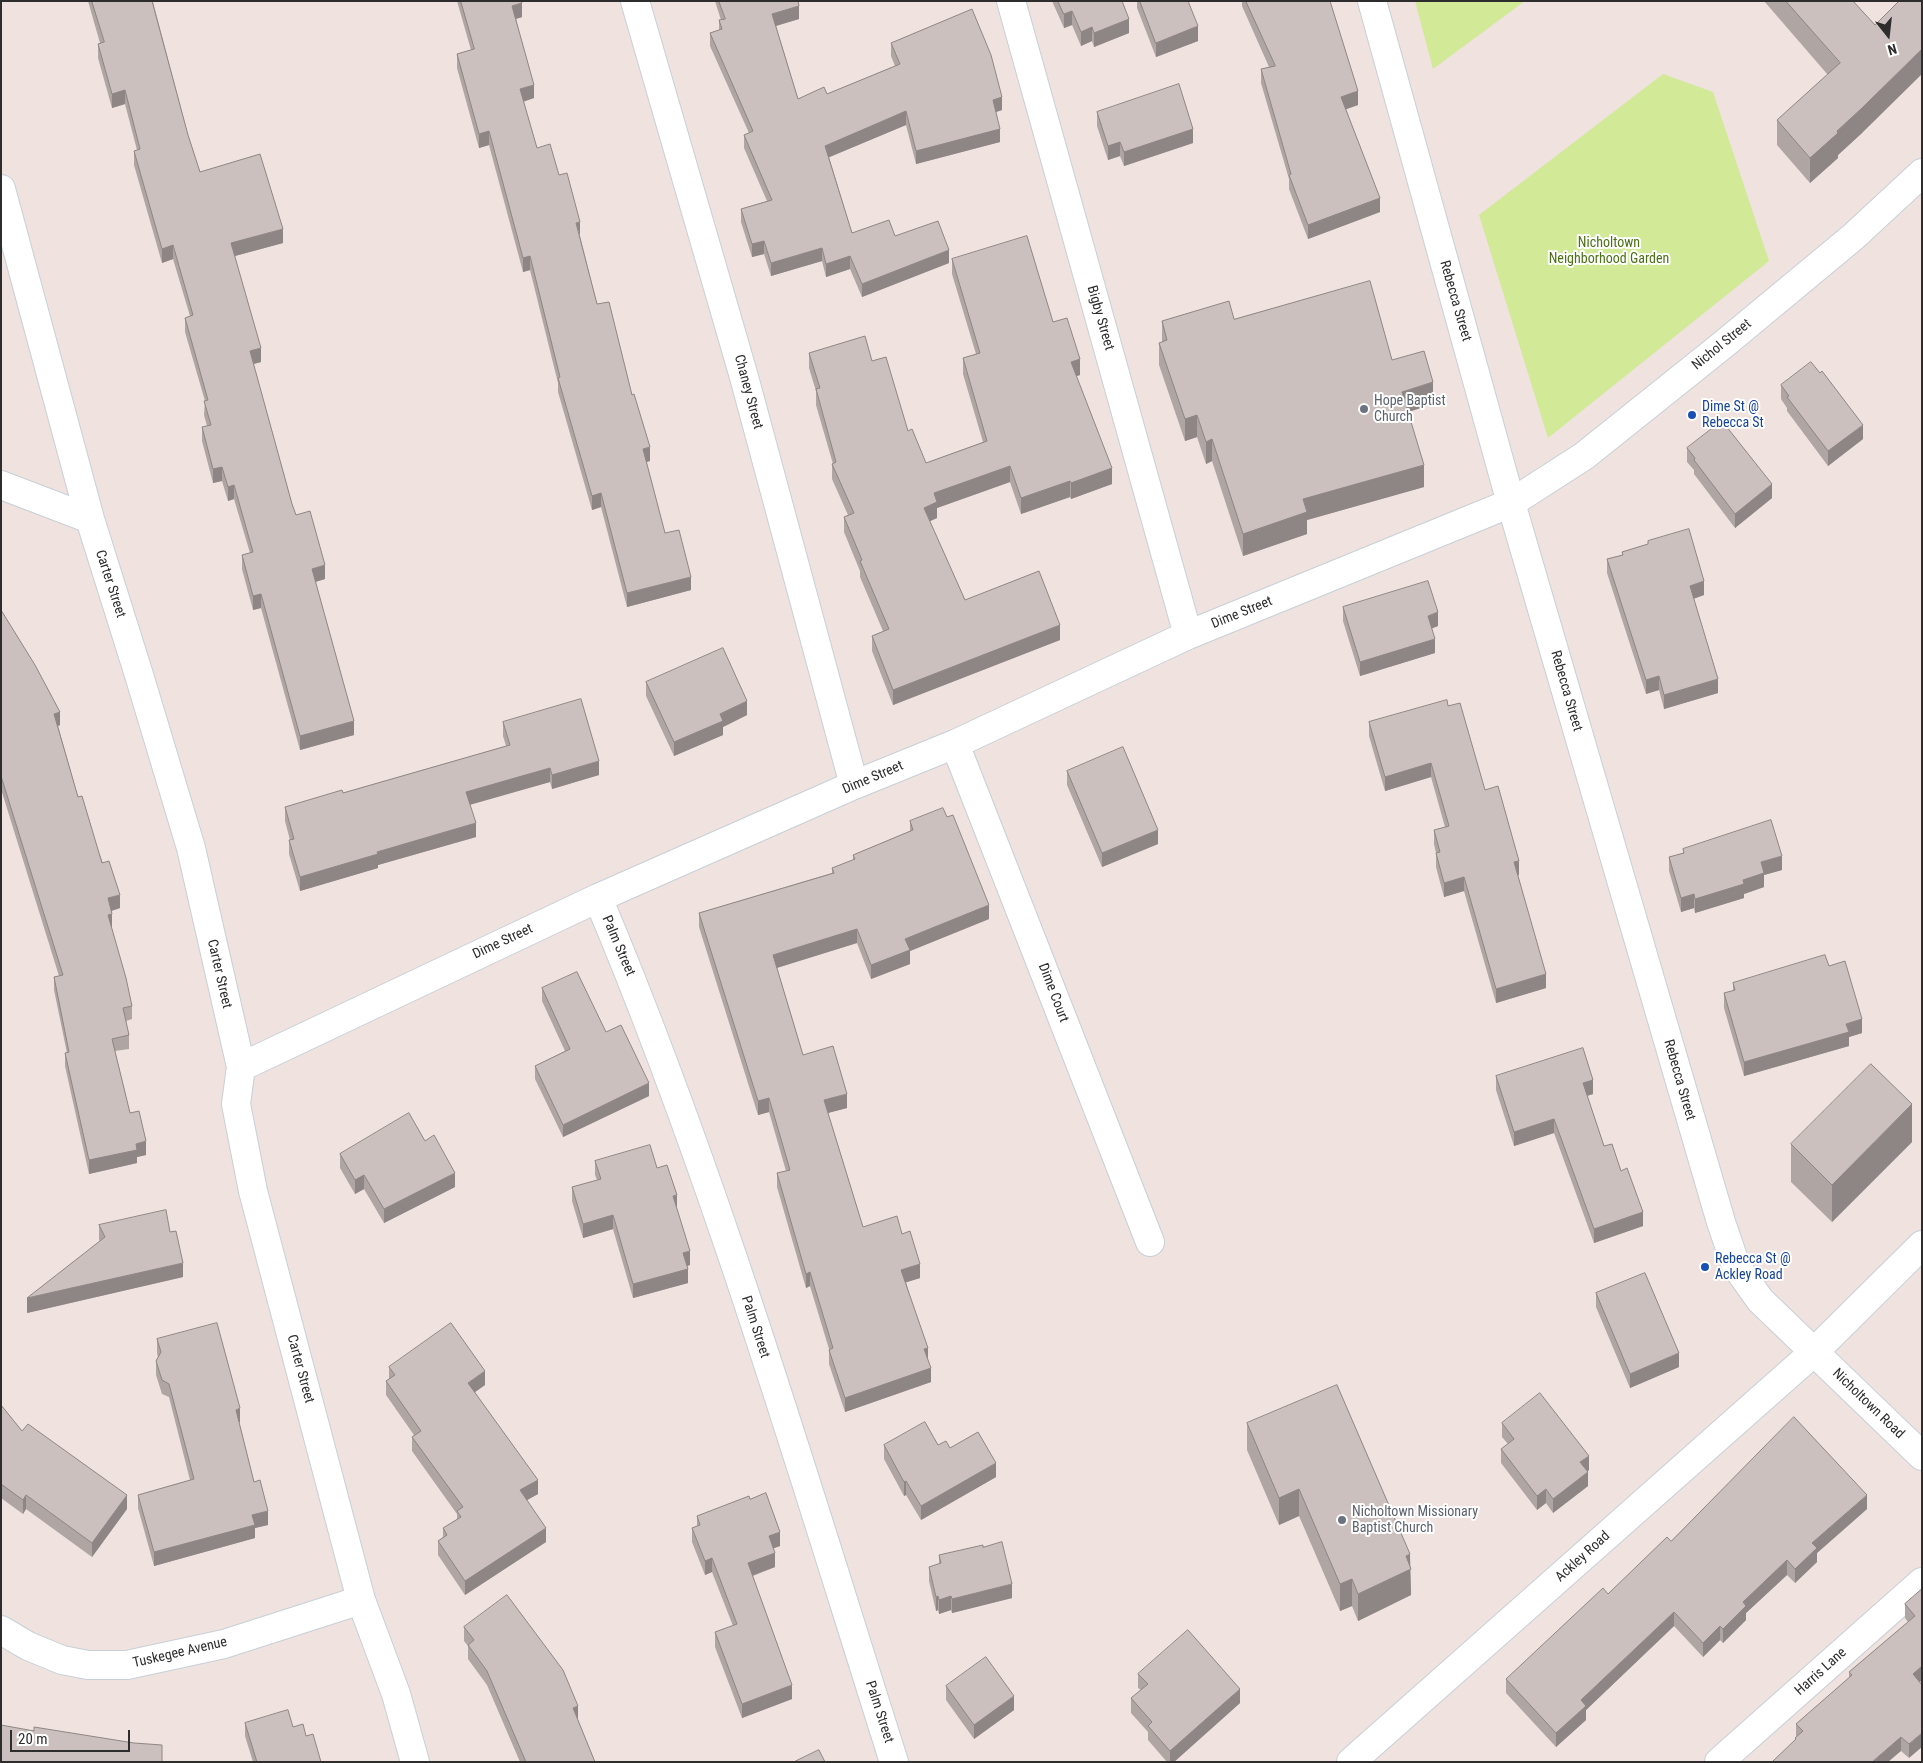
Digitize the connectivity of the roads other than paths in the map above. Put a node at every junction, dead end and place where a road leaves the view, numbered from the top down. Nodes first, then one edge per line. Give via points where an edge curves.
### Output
1 (635, 1) edge
2 (1012, 1) edge
3 (1372, 1) edge
4 (1922, 173) edge
5 (1, 189) edge
6 (1, 485) edge
7 (1511, 502) junction
8 (90, 519) junction
9 (1188, 635) junction
10 (955, 744) junction
11 (854, 785) junction
12 (598, 898) junction
13 (241, 1066) junction
14 (1150, 1242) dead end
15 (1922, 1245) edge
16 (1814, 1352) junction
17 (1922, 1456) edge
18 (1922, 1582) edge
19 (361, 1600) junction
20 (1, 1630) edge
21 (415, 1762) edge
22 (894, 1762) edge
23 (1351, 1762) edge
24 (1719, 1762) edge

1 - 11 street, Chaney Street via 744,377
2 - 9 street, Bigby Street
3 - 7 street, Rebecca Street
4 - 7 street, Nichol Street via 1853,237 1584,456
5 - 8 street, Carter Street
6 - 8 street
7 - 9 street, Dime Street
7 - 16 street, Rebecca Street via 1720,1222 1736,1266 1760,1300
8 - 13 street, Carter Street via 191,848
9 - 10 street, Dime Street
10 - 11 street, Dime Street
10 - 14 street, Dime Court
11 - 12 street, Dime Street
12 - 13 street, Dime Street
12 - 22 street, Palm Street via 685,1119 786,1420
13 - 19 street, Carter Street via 236,1104 253,1191
15 - 16 street, Ackley Road
16 - 17 street, Nicholtown Road
16 - 23 street, Ackley Road
18 - 24 street, Harris Lane
19 - 20 street, Tuskegee Avenue via 224,1644 127,1665 88,1665 62,1660
19 - 21 street, Carter Street via 396,1694

